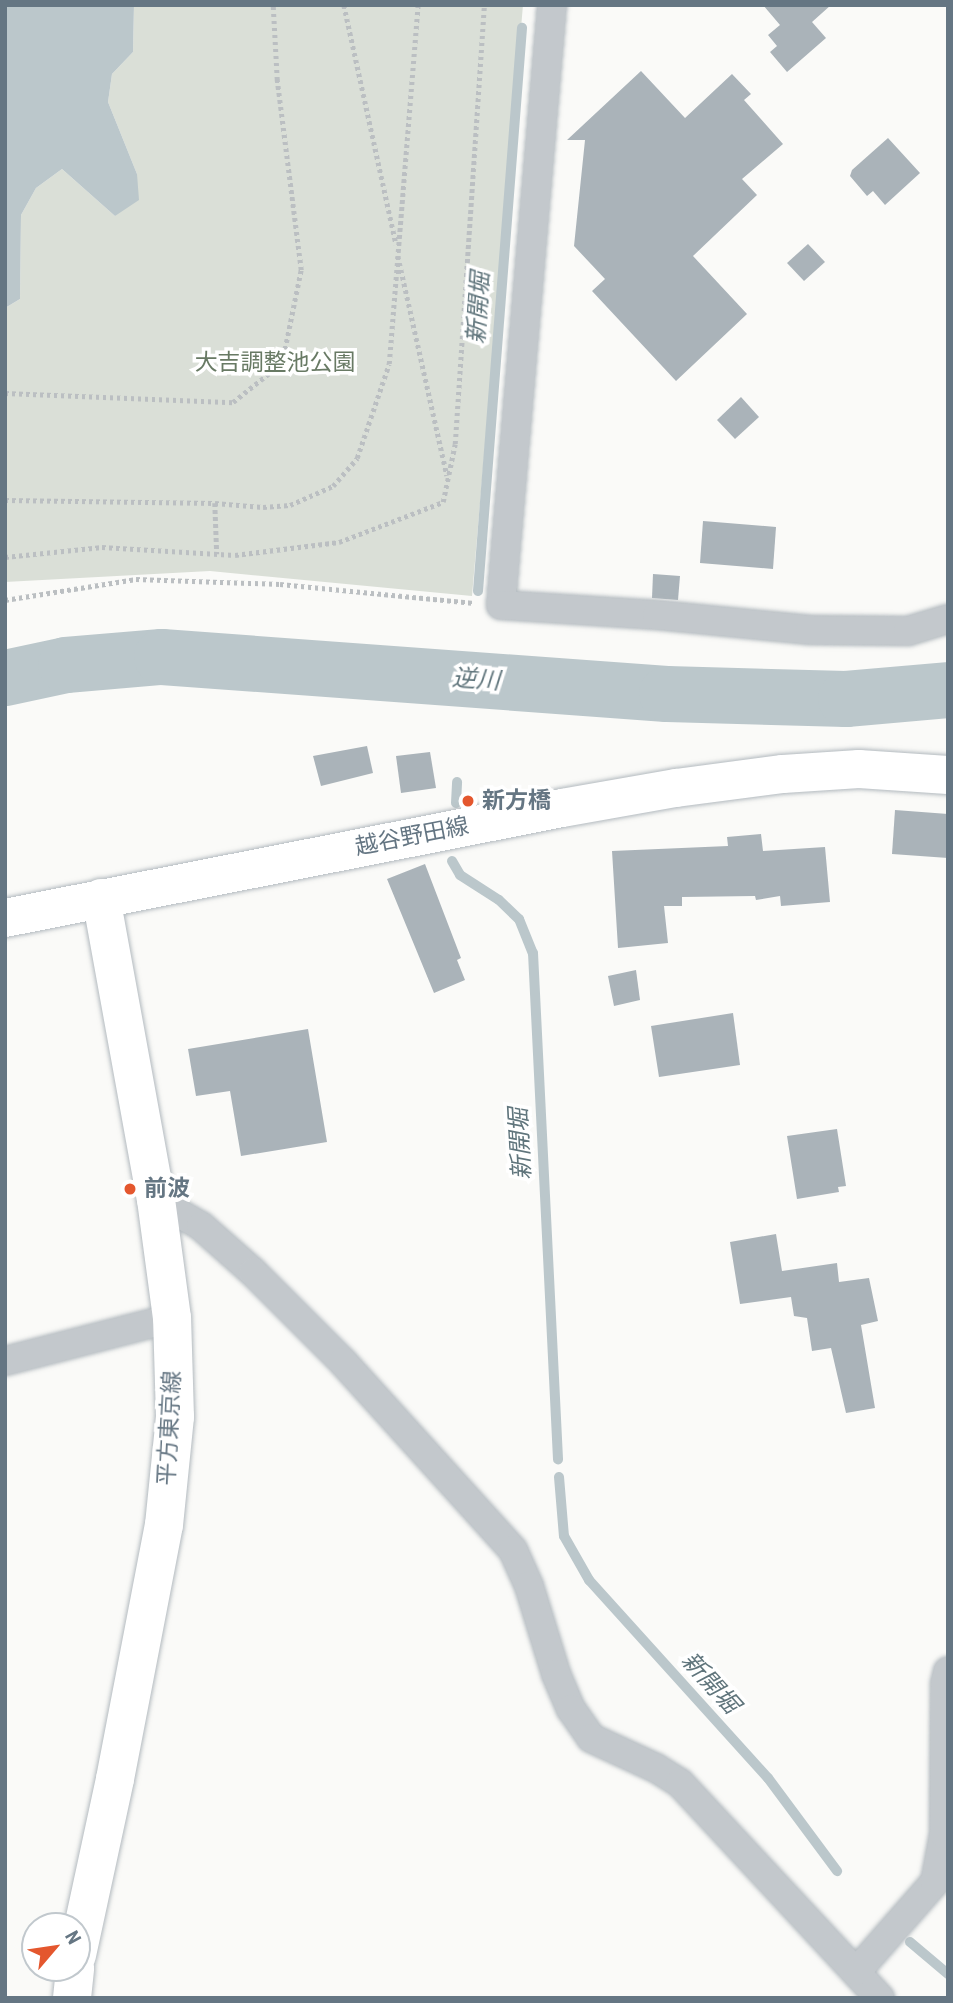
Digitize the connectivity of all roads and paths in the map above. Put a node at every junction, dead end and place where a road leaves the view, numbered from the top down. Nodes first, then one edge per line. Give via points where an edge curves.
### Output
1 (273, 5) edge
2 (344, 5) edge
3 (418, 5) edge
4 (484, 5) edge
5 (552, 5) edge
6 (397, 250) junction
7 (5, 393) edge
8 (448, 480) junction
9 (5, 500) edge
10 (215, 503) junction
11 (217, 554) junction
12 (5, 557) edge
13 (5, 600) edge
14 (501, 605) junction
15 (948, 619) edge
16 (948, 775) edge
17 (101, 898) junction
18 (5, 918) edge
19 (156, 1200) junction
20 (172, 1318) junction
21 (5, 1361) edge
22 (948, 1671) edge
23 (87, 1912) edge
24 (858, 1971) junction
25 (880, 1998) edge

1 - 7 path via 277,80 301,270 282,363 233,402
2 - 6 path
3 - 6 path
4 - 8 path via 455,444
5 - 14 street
6 - 8 path
6 - 10 path via 389,364 357,458 333,486 290,505
8 - 11 path via 443,502 339,542
9 - 10 path
10 - 11 path
11 - 12 path via 102,547
13 - 14 path via 136,579 280,584
14 - 15 street via 810,630 908,631
16 - 17 main road, 越谷野田線 via 859,769 676,788
17 - 18 main road, 越谷野田線
17 - 19 main road, 平方東京線
19 - 20 main road, 平方東京線
19 - 24 street via 201,1226 253,1272 343,1362 513,1550 556,1675 591,1738 680,1783
20 - 21 street
20 - 23 main road, 平方東京線 via 175,1417 164,1525
22 - 24 street via 944,1833 935,1882
24 - 25 street

